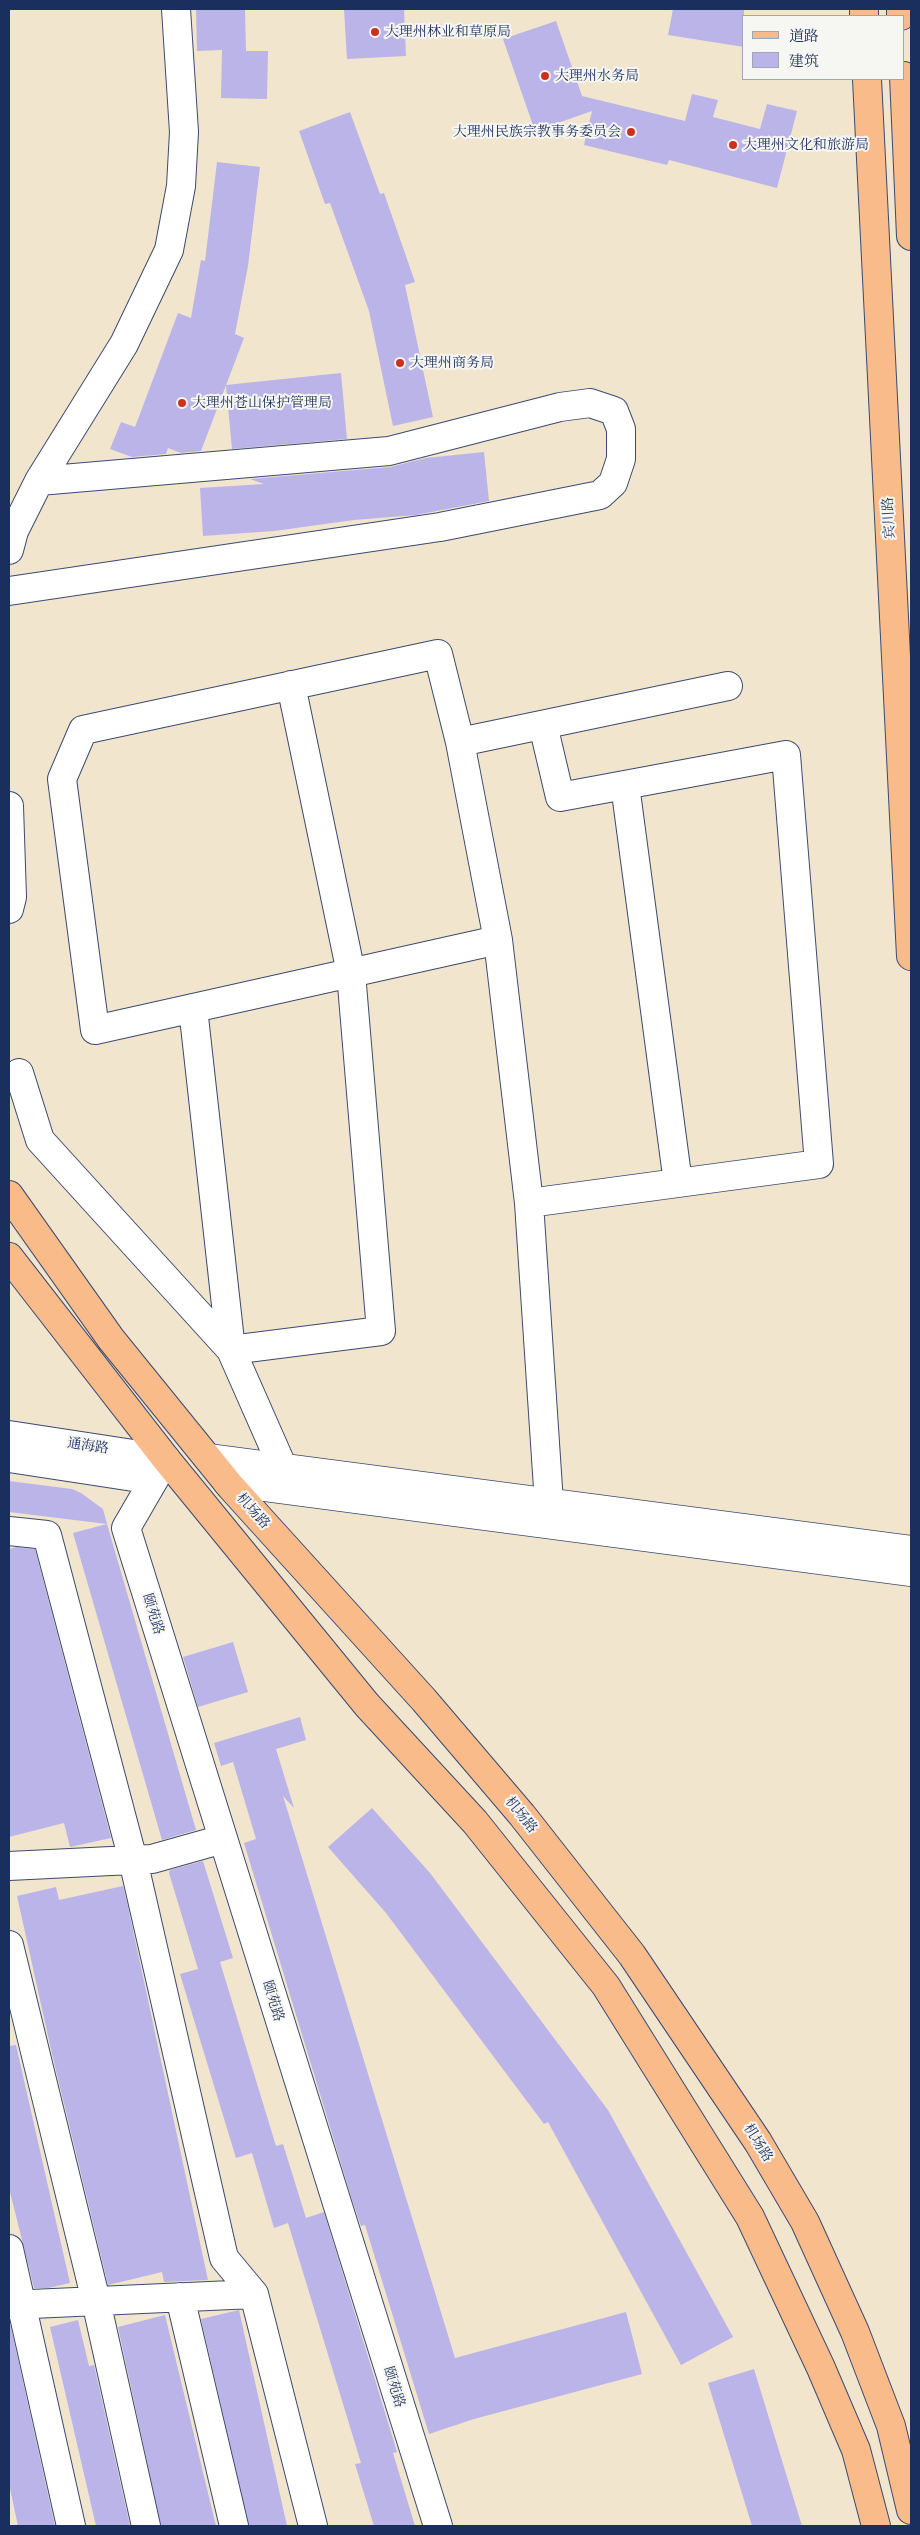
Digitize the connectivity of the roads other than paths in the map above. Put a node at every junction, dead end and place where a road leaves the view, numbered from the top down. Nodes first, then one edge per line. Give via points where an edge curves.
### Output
1 (176, 9) edge
2 (867, 80) edge
3 (904, 80) edge
4 (911, 236) edge
5 (40, 481) junction
6 (9, 550) edge
7 (9, 591) edge
8 (291, 685) junction
9 (728, 686) dead end
10 (543, 725) junction
11 (460, 742) junction
12 (625, 785) junction
13 (9, 806) edge
14 (9, 909) edge
15 (498, 940) junction
16 (911, 956) edge
17 (350, 973) junction
18 (193, 1008) junction
19 (20, 1073) dead end
20 (678, 1183) junction
21 (9, 1195) edge
22 (529, 1203) junction
23 (9, 1257) edge
24 (231, 1350) junction
25 (9, 1435) edge
26 (9, 1458) edge
27 (208, 1458) junction
28 (282, 1468) junction
29 (159, 1469) junction
30 (227, 1482) junction
31 (549, 1503) junction
32 (9, 1531) edge
33 (911, 1550) edge
34 (911, 1572) edge
35 (222, 1839) junction
36 (133, 1860) junction
37 (9, 1866) edge
38 (9, 1945) edge
39 (9, 2249) edge
40 (254, 2294) junction
41 (180, 2297) junction
42 (96, 2301) junction
43 (16, 2305) edge
44 (911, 2510) edge
45 (71, 2526) edge
46 (146, 2526) edge
47 (234, 2526) edge
48 (313, 2526) edge
49 (438, 2526) edge
50 (876, 2526) edge

1 - 5 street via 184,132 181,186 169,250 124,344
2 - 16 main road, 宾川路
3 - 4 main road
5 - 6 street via 14,532
5 - 7 street via 389,451 560,407 590,403 614,411 621,429 621,459 613,483 600,495 440,527
8 - 11 street via 438,654
8 - 17 street
8 - 18 street via 83,730 62,779 95,1030
9 - 10 street
10 - 11 street
10 - 12 street via 560,797
11 - 15 street
12 - 20 street
12 - 20 street via 786,755 819,1164
13 - 14 street via 12,897
15 - 17 street
15 - 22 street
17 - 18 street
17 - 24 street via 381,1331
18 - 24 street
19 - 24 street via 40,1140
20 - 22 street
21 - 27 main road, 机场路 via 110,1340
22 - 31 street
23 - 29 main road
24 - 28 street
25 - 29 street, 通海路
26 - 29 street, 通海路
27 - 28 street
27 - 30 main road, 机场路
28 - 31 street
29 - 35 street, 颐苑路 via 126,1528
29 - 50 main road via 475,1822 606,1986 750,2217 856,2450
30 - 34 street
30 - 44 main road, 机场路 via 424,1700 522,1815 632,1956 758,2142 805,2222 855,2332 891,2426
31 - 33 street
32 - 36 street via 47,1535
35 - 36 street via 166,1856
35 - 49 street, 颐苑路
36 - 37 street
36 - 40 street via 224,2258
38 - 42 street
39 - 43 street
40 - 41 street
40 - 48 street
41 - 42 street
41 - 47 street
42 - 43 street
42 - 46 street
43 - 45 street

